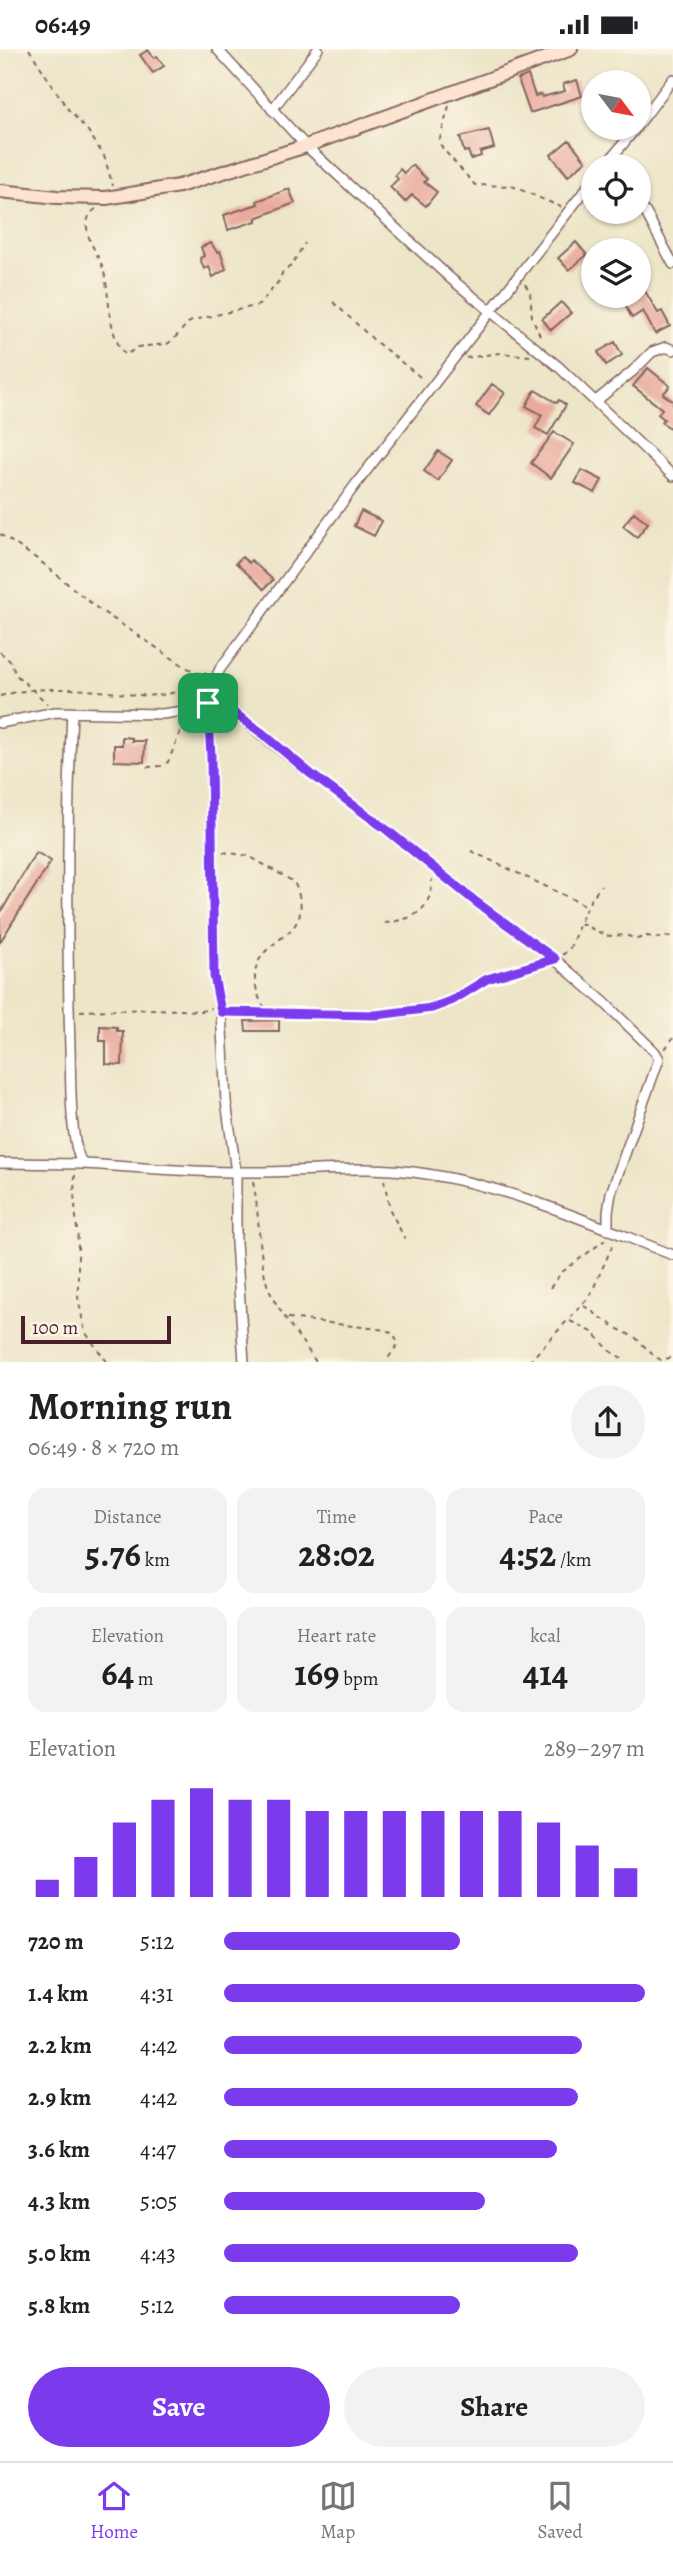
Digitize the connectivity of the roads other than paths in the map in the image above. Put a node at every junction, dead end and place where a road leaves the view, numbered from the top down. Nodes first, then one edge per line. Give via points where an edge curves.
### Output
1 (217, 49) edge
2 (318, 49) edge
3 (571, 49) edge
4 (673, 79) edge
5 (651, 108) edge
6 (272, 110) junction
7 (626, 140) edge
8 (306, 146) junction
9 (615, 154) edge
10 (0, 191) edge
11 (581, 195) edge
12 (651, 222) edge
13 (673, 264) edge
14 (490, 311) junction
15 (673, 350) edge
16 (596, 401) junction
17 (673, 476) edge
18 (208, 705) junction
19 (72, 713) junction
20 (0, 723) edge
21 (0, 1163) edge
22 (79, 1163) junction
23 (236, 1172) junction
24 (612, 1231) junction
25 (673, 1255) edge
26 (244, 1362) edge

1 - 6 street
2 - 6 street
3 - 8 main road
4 - 5 street
6 - 8 street
7 - 9 street
8 - 10 main road via 179,186 111,197
8 - 14 street
11 - 14 street
12 - 13 street
14 - 16 street
14 - 18 street via 220,669
15 - 16 street via 666,347 652,352
16 - 17 street
18 - 19 street via 162,714
18 - 23 street via 214,976
18 - 24 street via 245,721 553,957 659,1059 611,1193
19 - 20 street
19 - 22 street via 67,898
21 - 22 street
22 - 23 street
23 - 24 street via 382,1169 425,1173 474,1183
23 - 26 street
24 - 25 street

